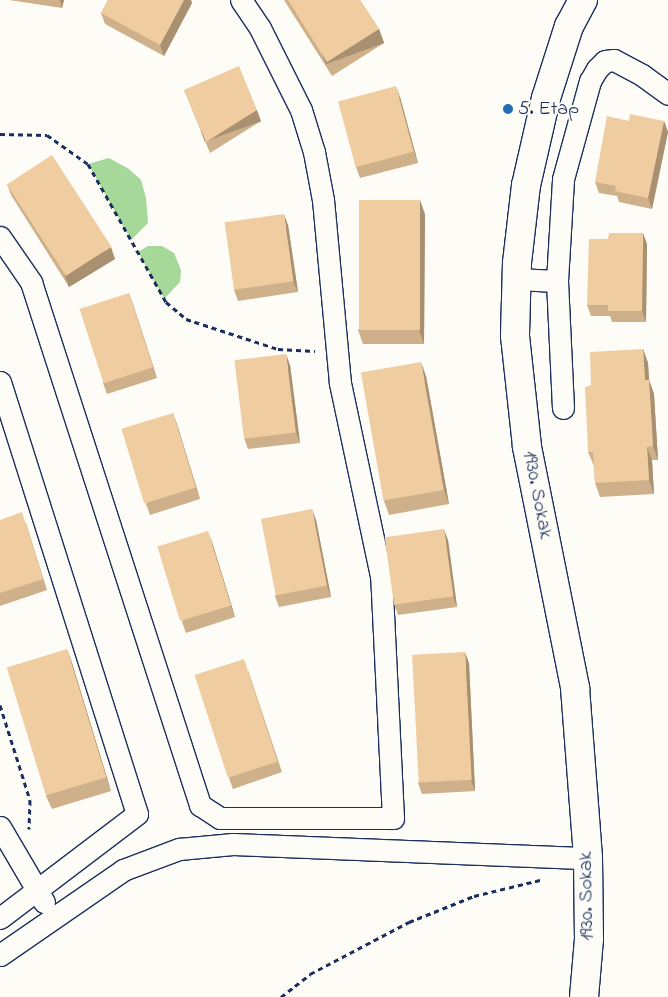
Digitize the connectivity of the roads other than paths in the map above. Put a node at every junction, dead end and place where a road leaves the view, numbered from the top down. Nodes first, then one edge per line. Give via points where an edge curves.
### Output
1 (241, 0) edge
2 (583, 0) edge
3 (668, 94) edge
4 (0, 237) edge
5 (516, 279) junction
6 (557, 281) junction
7 (0, 382) edge
8 (563, 408) dead end
9 (393, 818) junction
10 (0, 827) edge
11 (392, 850) junction
12 (588, 858) junction
13 (37, 890) junction
14 (0, 918) edge
15 (52, 918) junction
16 (0, 955) edge
17 (584, 997) edge

1 - 9 street via 260,28 302,110 323,200 340,383 381,576
2 - 5 main road, 1930. Sokak via 570,26 546,98 526,185
3 - 6 street via 614,60 605,61 597,69 590,81 563,179
4 - 9 street via 31,282 200,805 220,818
5 - 6 street
5 - 12 main road, 1930. Sokak via 516,336 527,447 575,688
6 - 8 street
7 - 13 street via 137,814
9 - 11 street
10 - 13 street
11 - 12 street
11 - 15 street via 233,844 179,849 123,870
12 - 17 main road, 1930. Sokak via 589,938
13 - 14 street
13 - 15 street
15 - 16 street

